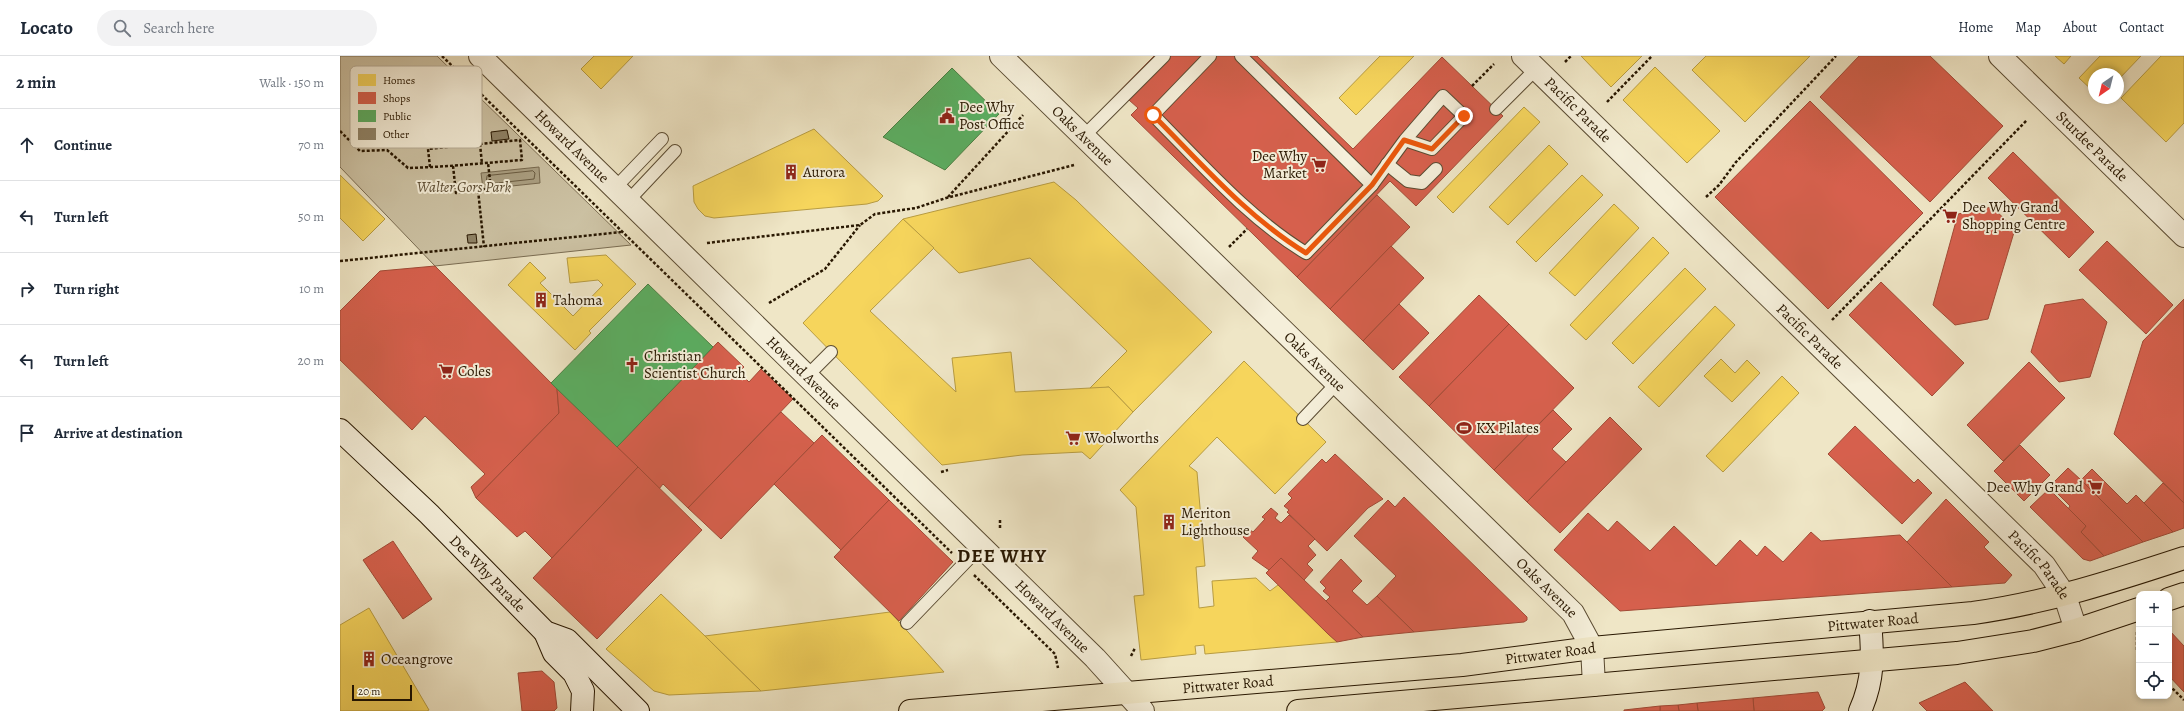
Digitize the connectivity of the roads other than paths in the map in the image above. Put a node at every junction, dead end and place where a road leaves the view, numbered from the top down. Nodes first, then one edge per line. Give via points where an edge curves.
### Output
1 (480, 56) edge
2 (1001, 56) edge
3 (1164, 56) edge
4 (1210, 56) edge
5 (1241, 56) edge
6 (2000, 56) edge
7 (1529, 62) edge
8 (1496, 109) dead end
9 (1083, 137) junction
10 (662, 139) dead end
11 (1404, 140) junction
12 (675, 151) dead end
13 (1387, 164) junction
14 (1436, 169) dead end
15 (1372, 185) junction
16 (621, 194) junction
17 (2184, 236) edge
18 (831, 352) dead end
19 (807, 376) junction
20 (1337, 384) junction
21 (1303, 419) dead end
22 (340, 430) edge
23 (981, 546) junction
24 (2184, 558) edge
25 (2184, 594) edge
26 (2065, 596) junction
27 (2172, 598) edge
28 (2136, 610) edge
29 (1870, 621) junction
30 (907, 623) dead end
31 (2076, 630) junction
32 (545, 632) junction
33 (1592, 648) junction
34 (1873, 661) junction
35 (1594, 685) junction
36 (1126, 692) junction
37 (582, 711) edge
38 (638, 711) edge
39 (910, 711) edge
40 (1143, 711) edge
41 (1298, 711) edge
42 (1860, 711) edge

1 - 16 street, Howard Avenue
2 - 9 street, Oaks Avenue
3 - 9 lane
4 - 15 lane via 1153,115 1278,236 1306,253
5 - 15 lane
6 - 17 street, Sturdee Parade
7 - 8 lane
7 - 26 street, Pacific Parade via 2044,565
9 - 20 street, Oaks Avenue
10 - 16 lane
11 - 11 lane via 1443,96 1464,116 1432,149
11 - 13 lane
12 - 16 lane
13 - 14 lane via 1408,181 1422,183
13 - 15 lane
16 - 19 street, Howard Avenue
18 - 19 lane
19 - 23 street, Howard Avenue
20 - 21 lane
20 - 33 street, Oaks Avenue via 1573,613
22 - 32 street, Dee Why Parade
23 - 30 lane
23 - 36 street, Howard Avenue
24 - 26 highway, Pittwater Road
25 - 27 highway
26 - 29 highway, Pittwater Road via 2000,609
26 - 31 street, Pacific Parade
28 - 31 highway
29 - 33 highway, Pittwater Road
29 - 34 street
31 - 34 highway via 2013,646
32 - 37 street via 554,653 574,673 583,691
32 - 38 street, Dee Why Parade via 567,640
33 - 35 street, Oaks Avenue
33 - 36 highway, Pittwater Road via 1462,664
34 - 35 highway
34 - 42 street via 1865,701
35 - 41 highway
36 - 39 highway, Pittwater Road
36 - 40 street, Howard Avenue

